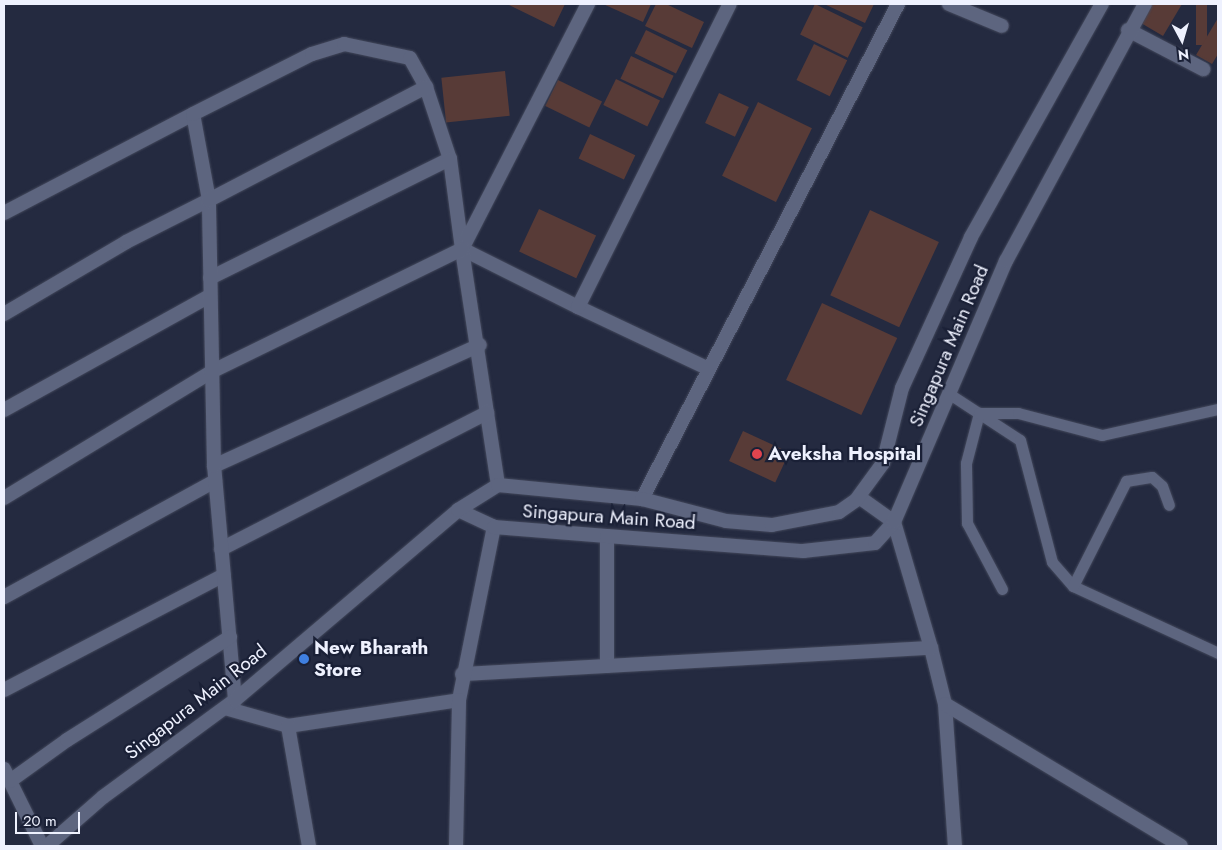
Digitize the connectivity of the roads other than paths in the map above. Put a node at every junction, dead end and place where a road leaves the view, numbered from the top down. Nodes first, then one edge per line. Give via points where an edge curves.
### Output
1 (588, 4) edge
2 (730, 4) edge
3 (898, 4) edge
4 (949, 4) edge
5 (1102, 4) edge
6 (1145, 4) edge
7 (1002, 26) dead end
8 (1128, 30) junction
9 (1203, 69) dead end
10 (426, 87) junction
11 (193, 114) junction
12 (450, 159) junction
13 (208, 200) junction
14 (4, 213) edge
15 (462, 249) junction
16 (210, 278) junction
17 (210, 296) junction
18 (578, 306) junction
19 (4, 314) edge
20 (480, 345) junction
21 (709, 369) junction
22 (211, 372) junction
23 (951, 395) junction
24 (4, 410) edge
25 (1218, 410) edge
26 (487, 413) junction
27 (979, 413) junction
28 (214, 466) junction
29 (215, 481) junction
30 (498, 485) junction
31 (859, 497) junction
32 (4, 498) edge
33 (642, 499) junction
34 (1168, 506) dead end
35 (458, 510) junction
36 (894, 522) junction
37 (494, 527) junction
38 (607, 536) junction
39 (221, 549) junction
40 (224, 575) junction
41 (1072, 586) junction
42 (1002, 590) dead end
43 (4, 597) edge
44 (230, 637) junction
45 (931, 648) junction
46 (1218, 652) edge
47 (607, 666) junction
48 (462, 674) junction
49 (4, 690) edge
50 (459, 700) junction
51 (230, 704) junction
52 (944, 704) junction
53 (288, 726) junction
54 (7, 775) edge
55 (42, 846) edge
56 (47, 846) edge
57 (309, 846) edge
58 (456, 846) edge
59 (956, 846) edge
60 (1181, 846) edge

1 - 15 street
2 - 18 street
3 - 21 street
4 - 7 street
5 - 31 street, Singapura Main Road via 1056,79 934,312 902,388 883,463
6 - 8 street, Singapura Main Road
8 - 9 street
8 - 23 street, Singapura Main Road via 1006,261
10 - 11 street via 410,58 344,44 312,54
10 - 12 street
10 - 13 street
11 - 13 street
11 - 14 street
12 - 15 street
12 - 16 street
13 - 16 street
13 - 19 street via 126,242
15 - 18 street
15 - 20 street
15 - 22 street
16 - 17 street
17 - 22 street
17 - 24 street
18 - 21 street
20 - 26 street
20 - 28 street
21 - 33 street
22 - 28 street
22 - 32 street
23 - 27 lane
23 - 36 street, Singapura Main Road
25 - 27 lane via 1102,435 1018,413
26 - 30 street
26 - 39 street
27 - 41 lane via 1020,440 1052,562
27 - 42 lane via 966,464 966,523
28 - 29 street
29 - 39 street
29 - 43 street
30 - 33 street, Singapura Main Road
30 - 35 street, Singapura Main Road
31 - 33 street, Singapura Main Road via 839,512 772,525 726,522
31 - 36 street
34 - 41 lane via 1162,486 1152,477 1126,481
35 - 37 street, Singapura Main Road
35 - 51 street, Singapura Main Road
36 - 38 street, Singapura Main Road via 875,542 847,549 803,551
36 - 45 street
37 - 38 street, Singapura Main Road
37 - 48 street
38 - 47 street
39 - 40 street
40 - 44 street
40 - 49 street
41 - 46 lane
44 - 51 street
44 - 54 street
45 - 47 street
45 - 52 street
47 - 48 street
48 - 50 street
50 - 53 street
50 - 58 street
51 - 53 street
51 - 56 street, Singapura Main Road via 103,797
52 - 59 street
52 - 60 street
53 - 57 street
54 - 55 street

